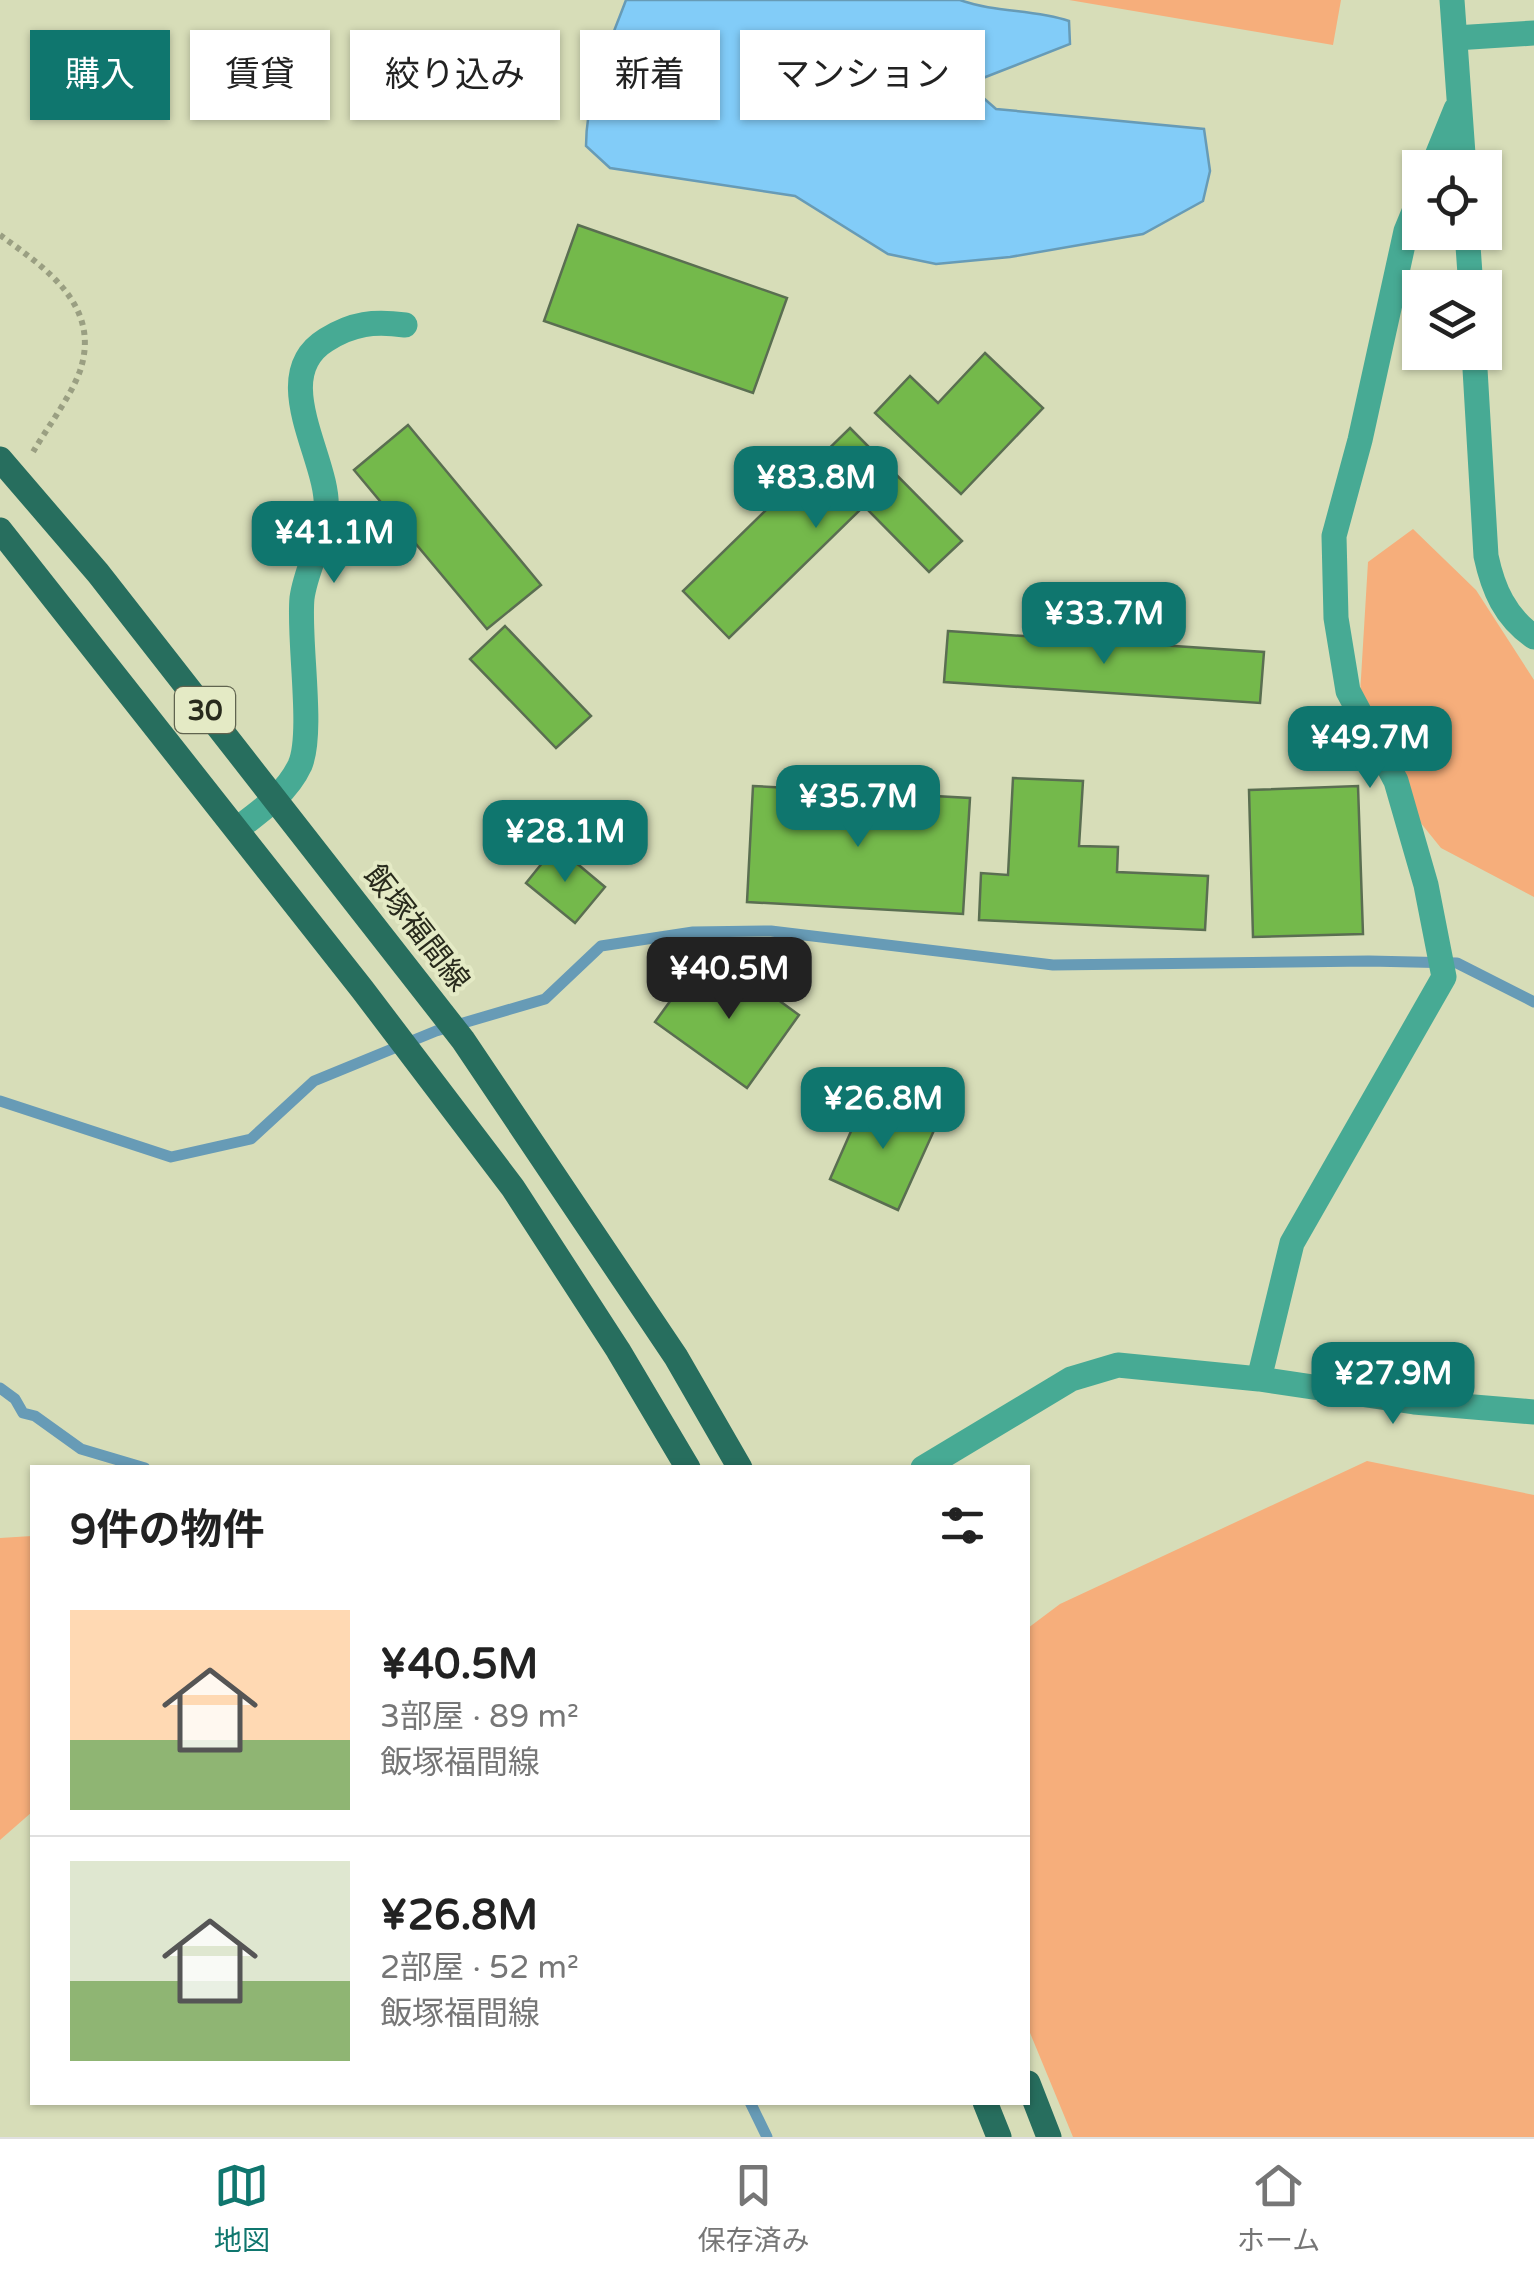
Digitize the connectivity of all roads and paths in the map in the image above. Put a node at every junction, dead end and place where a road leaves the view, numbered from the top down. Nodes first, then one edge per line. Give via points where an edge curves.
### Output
1 (1452, 0) edge
2 (1534, 33) edge
3 (1455, 38) junction
4 (1460, 100) junction
5 (1439, 150) edge
6 (1463, 150) edge
7 (0, 235) edge
8 (1402, 248) edge
9 (406, 326) dead end
10 (1475, 370) edge
11 (8, 469) edge
12 (0, 530) edge
13 (1534, 637) edge
14 (275, 800) junction
15 (237, 829) junction
16 (1259, 1378) junction
17 (1534, 1412) edge
18 (686, 1465) edge
19 (738, 1465) edge
20 (928, 1465) edge
21 (1030, 2088) edge
22 (986, 2105) edge
23 (999, 2137) edge
24 (1049, 2137) edge

1 - 3 street
2 - 3 street
3 - 4 street
4 - 5 street
4 - 6 street
7 - 11 path via 74,299 84,329 80,370
8 - 16 street via 1334,536 1336,618 1348,691 1396,781 1444,977 1292,1243
9 - 14 street via 375,321 338,333 302,368 302,410 327,507 302,595 300,764
10 - 13 street via 1492,585 1508,614
11 - 14 main road, 飯塚福間線 / 30
12 - 15 main road, 30
14 - 15 street
14 - 19 main road, 飯塚福間線 / 30 via 482,1068 676,1357
15 - 18 main road, 30 via 513,1188
16 - 17 street
16 - 20 street via 1118,1365 1071,1379
21 - 24 main road
22 - 23 main road

